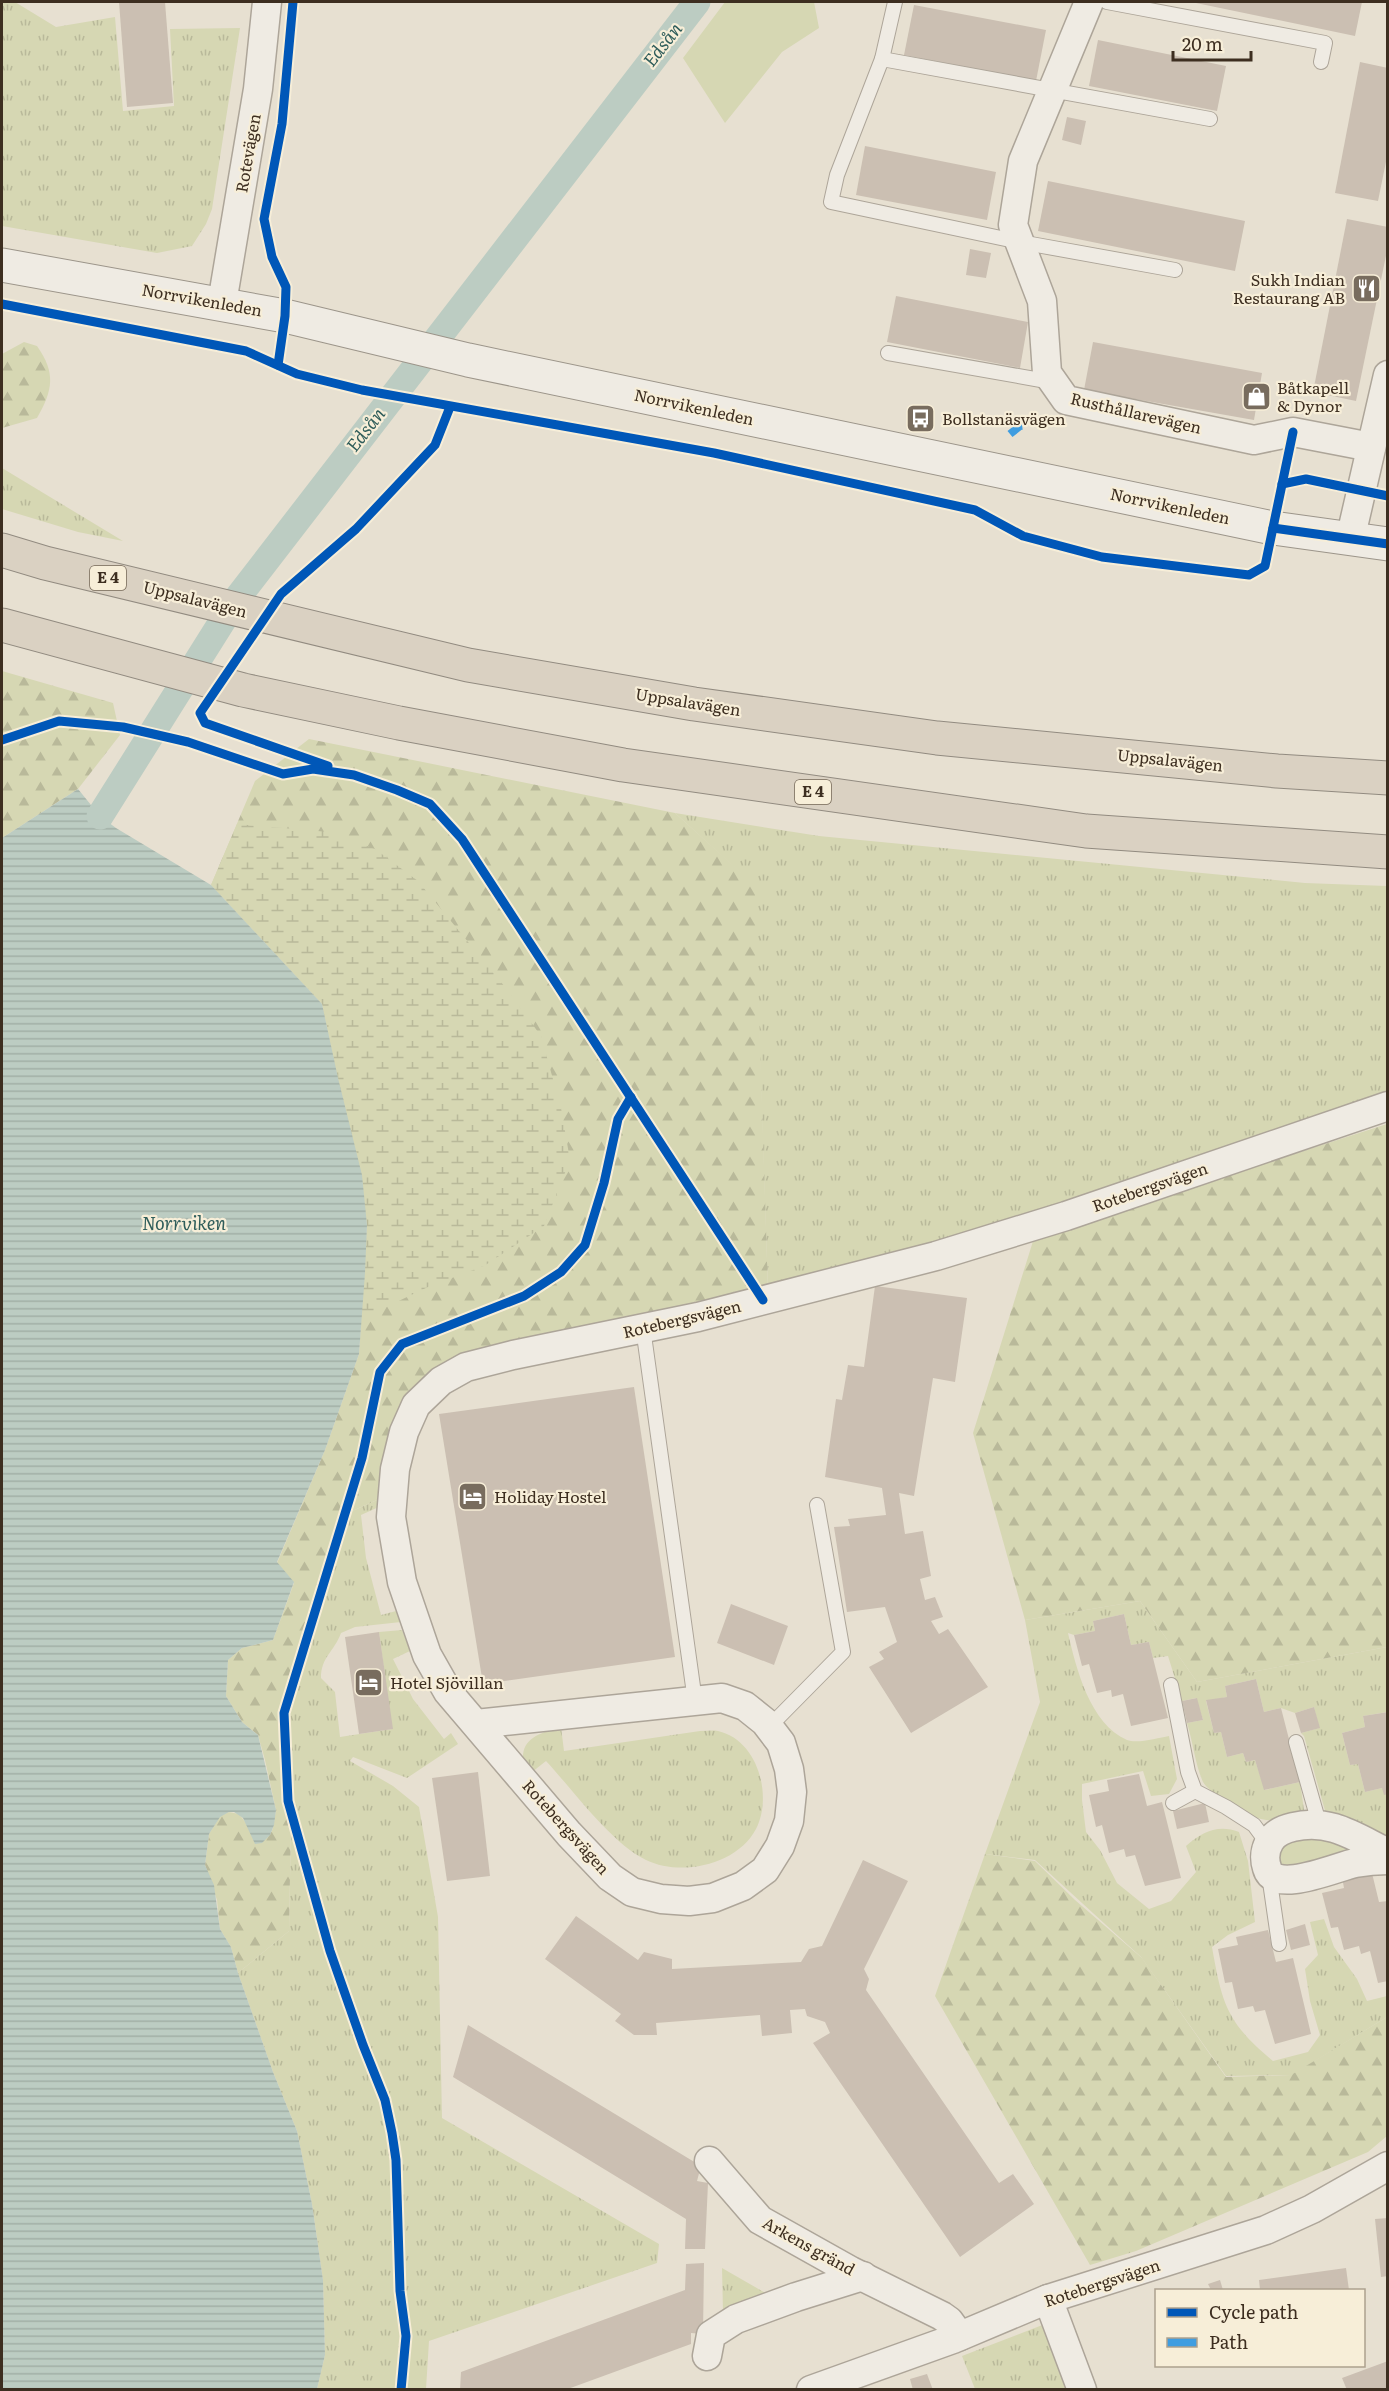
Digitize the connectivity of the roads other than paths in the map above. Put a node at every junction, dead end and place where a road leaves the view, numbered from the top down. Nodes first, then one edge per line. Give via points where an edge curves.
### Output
1 (267, 2) edge
2 (895, 2) edge
3 (1089, 2) edge
4 (1107, 2) edge
5 (882, 59) junction
6 (1321, 62) dead end
7 (1052, 92) junction
8 (1210, 119) dead end
9 (1020, 242) junction
10 (2, 265) edge
11 (1175, 270) dead end
12 (222, 303) junction
13 (888, 353) dead end
14 (1388, 375) edge
15 (1054, 383) junction
16 (1371, 447) junction
17 (1350, 540) junction
18 (1388, 544) edge
19 (2, 550) edge
20 (2, 625) edge
21 (1388, 778) edge
22 (1388, 852) edge
23 (1388, 1106) edge
24 (643, 1328) junction
25 (817, 1505) dead end
26 (1171, 1685) dead end
27 (694, 1701) junction
28 (476, 1724) junction
29 (769, 1727) junction
30 (1296, 1742) dead end
31 (1195, 1791) junction
32 (1173, 1803) dead end
33 (1319, 1823) junction
34 (1268, 1844) junction
35 (1388, 1853) edge
36 (1388, 1860) edge
37 (1269, 1874) junction
38 (1279, 1944) dead end
39 (709, 2161) dead end
40 (1388, 2166) edge
41 (863, 2276) junction
42 (1048, 2299) junction
43 (960, 2336) junction
44 (708, 2356) dead end
45 (811, 2390) edge
46 (1082, 2390) edge

1 - 12 street, Rotevägen via 258,89
2 - 5 lane
3 - 7 street, Rusthållarevägen
4 - 6 lane via 1325,43
5 - 7 lane
5 - 9 lane via 837,175 831,202
7 - 8 lane
7 - 9 street, Rusthållarevägen via 1023,161 1013,225
9 - 11 lane
9 - 15 street, Rusthållarevägen via 1042,301 1047,373
10 - 12 main road, Norrvikenleden
12 - 17 main road, Norrvikenleden via 468,360 1274,528
13 - 15 lane
14 - 16 street
15 - 16 street, Rusthållarevägen via 1066,400 1254,440 1293,432
16 - 17 street
17 - 18 main road, Norrvikenleden
19 - 21 highway, Uppsalavägen / E 4 via 468,665 717,708 937,738
20 - 22 highway, E 4 via 243,690 612,763 1086,831
23 - 24 street, Rotebergsvägen via 936,1256
24 - 27 lane
24 - 28 street, Rotebergsvägen via 466,1367 441,1381 416,1405 404,1432 394,1469 391,1517 402,1582 427,1655 448,1692
25 - 29 lane via 843,1652
26 - 31 lane
27 - 28 street, Rotebergsvägen
27 - 29 street, Rotebergsvägen via 722,1698 745,1706
28 - 29 street, Rotebergsvägen via 610,1877 632,1892 689,1901 713,1898 743,1886 765,1870 780,1846 789,1821 792,1792 781,1743
30 - 33 lane
31 - 32 lane
31 - 34 lane via 1254,1826
33 - 34 street via 1288,1828
33 - 35 street
34 - 37 street
36 - 37 street via 1356,1863 1289,1880 1274,1879
37 - 38 lane
39 - 41 street, Arkens gränd via 760,2220
40 - 42 street, Rotebergsvägen via 1312,2210 1266,2230
41 - 43 street, Arkens gränd via 942,2316
41 - 44 street, Arkens gränd via 736,2319 711,2335
42 - 43 street, Rotebergsvägen
42 - 46 street
43 - 45 street, Rotebergsvägen

